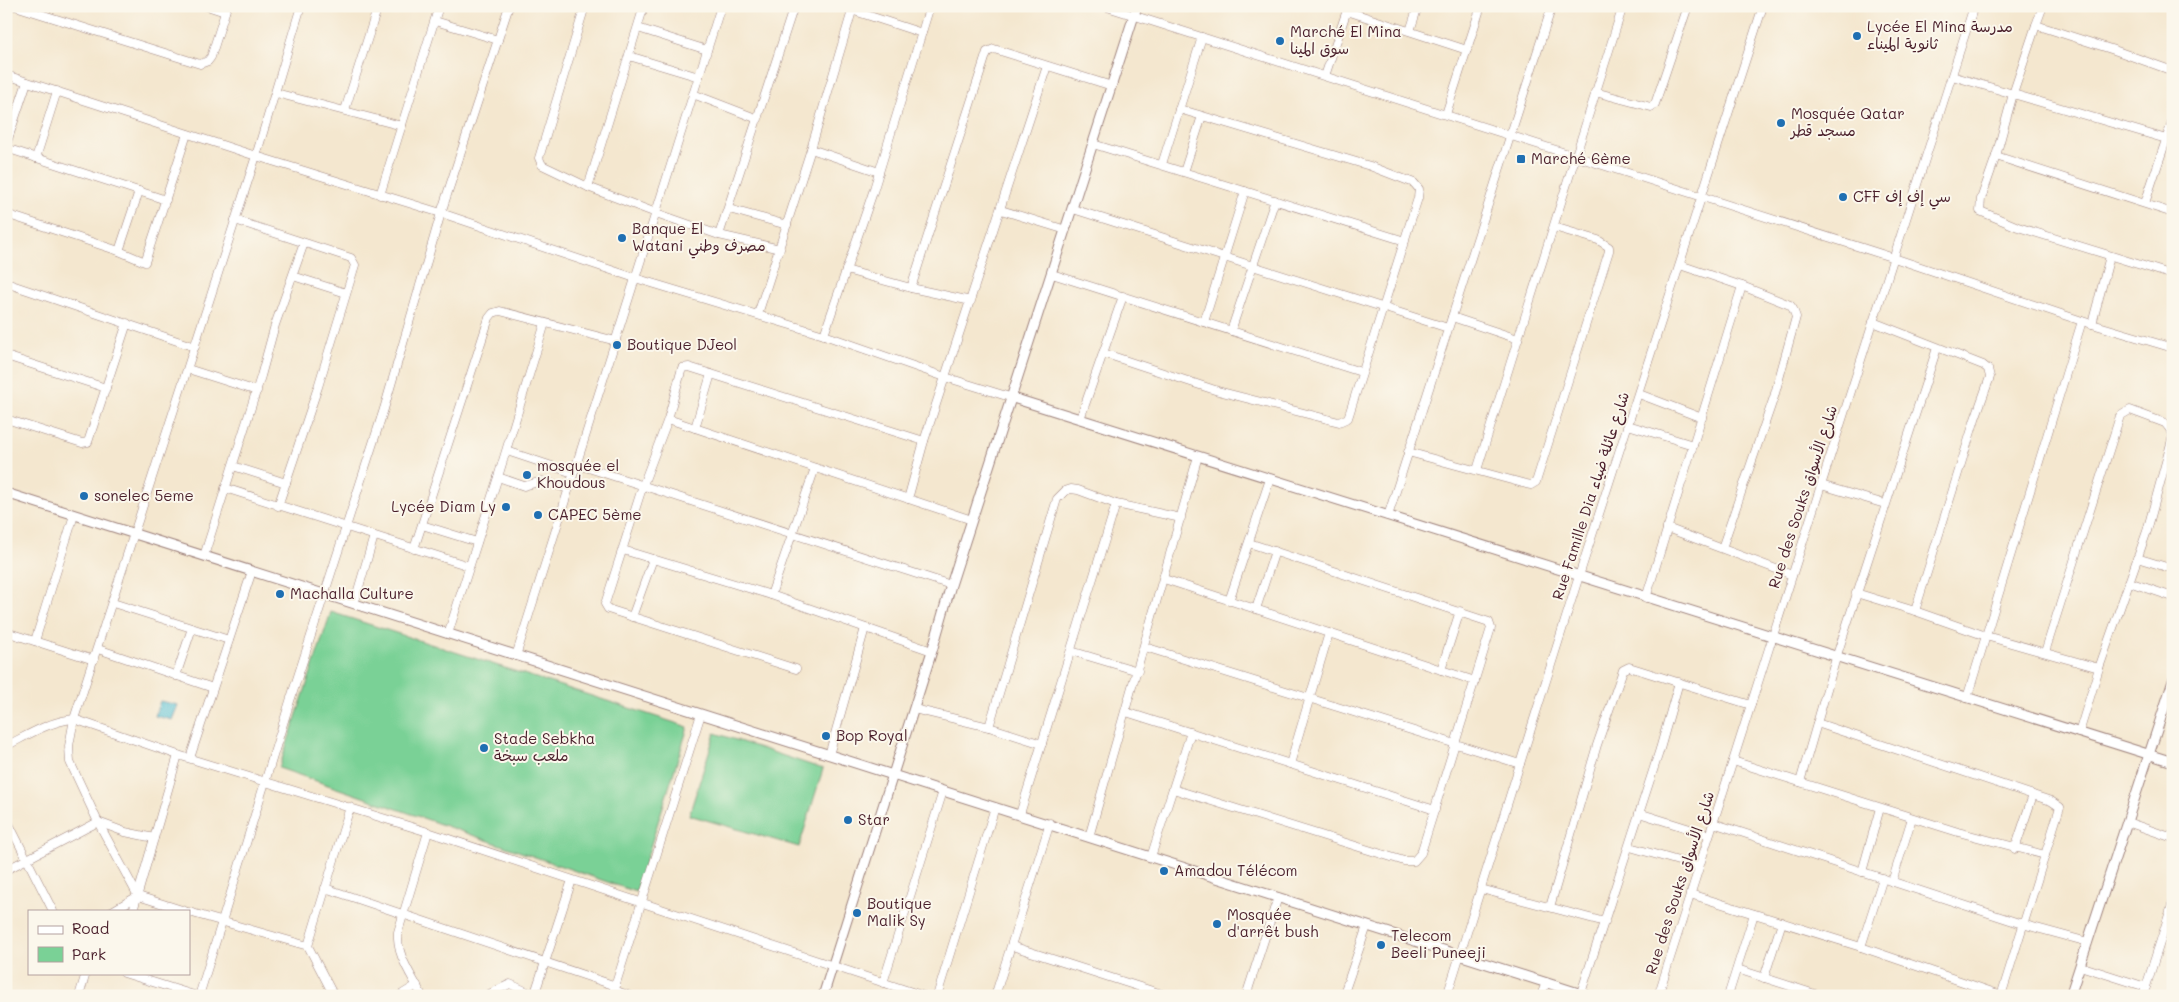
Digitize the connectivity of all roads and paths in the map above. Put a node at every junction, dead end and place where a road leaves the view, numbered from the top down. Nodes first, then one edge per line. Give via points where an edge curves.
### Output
1 (15, 6) edge
2 (207, 6) edge
3 (301, 6) edge
4 (378, 6) edge
5 (439, 6) edge
6 (509, 6) edge
7 (585, 6) edge
8 (644, 6) edge
9 (721, 6) edge
10 (794, 6) edge
11 (839, 6) edge
12 (930, 6) edge
13 (1104, 6) edge
14 (1418, 6) edge
15 (1481, 6) edge
16 (1552, 6) edge
17 (1612, 6) edge
18 (1688, 6) edge
19 (1763, 6) edge
20 (1974, 6) edge
21 (2043, 6) edge
22 (1348, 8) edge
23 (1623, 8) edge
24 (226, 9) edge
25 (852, 11) junction
26 (1136, 11) edge
27 (434, 21) junction
28 (2036, 25) junction
29 (638, 28) junction
30 (1410, 31) junction
31 (922, 33) junction
32 (1202, 37) junction
33 (498, 40) junction
34 (707, 50) junction
35 (1467, 50) junction
36 (629, 56) junction
37 (1047, 66) junction
38 (2173, 71) edge
39 (6, 75) edge
40 (1325, 76) junction
41 (1952, 76) junction
42 (699, 77) junction
43 (27, 82) junction
44 (1112, 86) junction
45 (57, 91) junction
46 (1596, 92) junction
47 (276, 93) junction
48 (694, 94) junction
49 (2013, 94) junction
50 (1179, 109) junction
51 (345, 110) junction
52 (1446, 114) junction
53 (1202, 116) junction
54 (758, 120) junction
55 (2173, 120) edge
56 (402, 126) junction
57 (187, 134) junction
58 (1510, 135) junction
59 (2170, 140) edge
60 (1093, 144) junction
61 (6, 146) edge
62 (811, 149) junction
63 (256, 156) junction
64 (1575, 156) junction
65 (1996, 156) junction
66 (36, 158) junction
67 (1162, 164) junction
68 (879, 172) junction
69 (1184, 172) junction
70 (588, 187) junction
71 (140, 191) junction
72 (1245, 191) junction
73 (380, 195) junction
74 (1702, 197) junction
75 (166, 200) junction
76 (1275, 200) junction
77 (2145, 204) junction
78 (729, 209) junction
79 (1073, 209) junction
80 (1001, 210) junction
81 (441, 213) junction
82 (656, 213) junction
83 (2173, 213) edge
84 (6, 214) edge
85 (236, 220) junction
86 (787, 225) junction
87 (1554, 227) junction
88 (1066, 230) junction
89 (720, 235) junction
90 (1405, 241) junction
91 (304, 243) junction
92 (780, 249) junction
93 (119, 251) junction
94 (2110, 256) junction
95 (1225, 257) junction
96 (1894, 258) junction
97 (1680, 265) junction
98 (1253, 266) junction
99 (846, 270) junction
100 (1052, 274) junction
101 (2173, 275) edge
102 (293, 276) junction
103 (636, 278) junction
104 (6, 283) edge
105 (1742, 286) junction
106 (911, 288) junction
107 (346, 293) junction
108 (1123, 296) junction
109 (971, 301) junction
110 (1383, 307) junction
111 (758, 314) junction
112 (1452, 318) junction
113 (2082, 321) junction
114 (544, 322) junction
115 (1204, 322) junction
116 (1873, 322) junction
117 (127, 323) junction
118 (2092, 324) junction
119 (1448, 328) junction
120 (1231, 331) junction
121 (824, 335) junction
122 (1518, 339) junction
123 (616, 341) junction
124 (195, 347) junction
125 (1937, 348) junction
126 (2173, 348) edge
127 (1103, 353) junction
128 (6, 356) edge
129 (188, 369) junction
130 (1361, 372) junction
131 (712, 374) junction
132 (945, 377) junction
133 (106, 388) junction
134 (257, 391) junction
135 (1639, 394) junction
136 (1013, 398) junction
137 (1702, 418) junction
138 (668, 419) junction
139 (1080, 419) junction
140 (6, 420) edge
141 (1628, 425) junction
142 (696, 428) junction
143 (2173, 434) edge
144 (924, 441) junction
145 (1693, 445) junction
146 (507, 451) junction
147 (1408, 452) junction
148 (1198, 456) junction
149 (576, 464) junction
150 (233, 466) junction
151 (815, 468) junction
152 (1477, 470) junction
153 (573, 473) junction
154 (498, 478) junction
155 (1270, 479) junction
156 (286, 483) junction
157 (644, 485) junction
158 (1821, 485) junction
159 (226, 488) junction
160 (569, 490) junction
161 (6, 493) edge
162 (908, 499) junction
163 (1116, 504) junction
164 (1885, 504) junction
165 (278, 506) junction
166 (74, 515) junction
167 (1388, 516) junction
168 (1181, 518) junction
169 (972, 520) junction
170 (422, 525) junction
171 (346, 527) junction
172 (1667, 528) junction
173 (791, 533) junction
174 (135, 534) junction
175 (374, 536) junction
176 (477, 542) junction
177 (1249, 543) junction
178 (1722, 548) junction
179 (414, 549) junction
180 (623, 550) junction
181 (1275, 551) junction
182 (204, 556) junction
183 (2137, 558) junction
184 (653, 559) junction
185 (469, 566) junction
186 (2173, 569) edge
187 (252, 571) junction
188 (1792, 575) junction
189 (1579, 576) junction
190 (1164, 580) junction
191 (2129, 582) junction
192 (951, 585) junction
193 (325, 594) junction
194 (1856, 594) junction
195 (771, 595) junction
196 (2173, 597) edge
197 (1646, 598) junction
198 (1230, 601) junction
199 (113, 603) junction
200 (354, 604) junction
201 (1256, 609) junction
202 (1460, 611) junction
203 (1915, 611) junction
204 (632, 617) junction
205 (192, 628) junction
206 (865, 628) junction
207 (6, 632) edge
208 (448, 634) junction
209 (1329, 634) junction
210 (1986, 636) junction
211 (1773, 637) junction
212 (229, 640) junction
213 (35, 641) junction
214 (1145, 647) junction
215 (98, 649) junction
216 (932, 651) junction
217 (1071, 651) junction
218 (2045, 652) junction
219 (516, 656) junction
220 (1836, 658) junction
221 (94, 660) junction
222 (2099, 668) junction
223 (796, 669) dead end
224 (1441, 670) junction
225 (1138, 671) junction
226 (176, 676) junction
227 (1475, 681) junction
228 (2173, 681) edge
229 (1679, 682) junction
230 (213, 688) junction
231 (1309, 698) junction
232 (1967, 698) junction
233 (1751, 705) junction
234 (914, 709) junction
235 (1126, 712) junction
236 (701, 714) junction
237 (74, 719) junction
238 (1817, 723) junction
239 (989, 727) junction
240 (1191, 732) junction
241 (2079, 733) junction
242 (1042, 744) junction
243 (1456, 744) junction
244 (6, 746) edge
245 (178, 754) junction
246 (829, 754) junction
247 (2149, 755) junction
248 (190, 758) junction
249 (1733, 761) junction
250 (2173, 762) edge
251 (1290, 764) junction
252 (1520, 764) junction
253 (893, 775) junction
254 (267, 780) junction
255 (1800, 782) junction
256 (1172, 789) junction
257 (943, 791) junction
258 (2033, 795) junction
259 (995, 806) junction
260 (350, 807) junction
261 (1880, 808) junction
262 (1435, 810) junction
263 (1639, 813) junction
264 (1020, 814) junction
265 (6, 818) edge
266 (1912, 818) junction
267 (98, 822) junction
268 (2127, 822) junction
269 (1050, 823) junction
270 (1713, 823) junction
271 (428, 832) junction
272 (1709, 835) junction
273 (1089, 837) junction
274 (154, 838) junction
275 (2173, 838) edge
276 (1630, 847) junction
277 (2015, 849) junction
278 (2045, 855) junction
279 (1151, 857) junction
280 (27, 860) junction
281 (1699, 867) junction
282 (6, 870) edge
283 (1862, 872) junction
284 (1883, 878) junction
285 (572, 880) junction
286 (1892, 882) junction
287 (325, 888) junction
288 (1481, 889) junction
289 (1690, 894) junction
290 (138, 896) junction
291 (1278, 897) junction
292 (642, 902) junction
293 (2173, 902) edge
294 (1550, 907) junction
295 (52, 910) edge
296 (114, 910) edge
297 (133, 910) edge
298 (184, 910) edge
299 (190, 912) edge
300 (1754, 914) junction
301 (404, 915) junction
302 (222, 922) junction
303 (1605, 922) junction
304 (1782, 922) junction
305 (2022, 924) junction
306 (1367, 926) junction
307 (2088, 942) junction
308 (308, 946) junction
309 (1012, 946) junction
310 (1861, 946) junction
311 (1460, 955) junction
312 (543, 963) junction
313 (2080, 966) junction
314 (832, 967) junction
315 (1737, 969) junction
316 (86, 974) edge
317 (127, 974) edge
318 (1764, 978) junction
319 (1546, 982) junction
320 (883, 983) junction
321 (417, 985) junction
322 (2146, 987) junction
323 (614, 991) edge
324 (1585, 995) edge
325 (2001, 995) edge
326 (79, 996) edge
327 (198, 996) edge
328 (334, 996) edge
329 (399, 996) edge
330 (422, 996) edge
331 (484, 996) edge
332 (534, 996) edge
333 (630, 996) edge
334 (823, 996) edge
335 (924, 996) edge
336 (937, 996) edge
337 (995, 996) edge
338 (1168, 996) edge
339 (1246, 996) edge
340 (1343, 996) edge
341 (1447, 996) edge
342 (1541, 996) edge
343 (1658, 996) edge
344 (1728, 996) edge
345 (1821, 996) edge
346 (2070, 996) edge
347 (2143, 996) edge

1 - 24 street via 200,64 208,61
2 - 24 street
3 - 47 street
4 - 51 street
5 - 27 street
6 - 33 street
7 - 70 street via 539,158 542,165
8 - 29 street
9 - 34 street
10 - 54 street
11 - 25 street
12 - 31 street
13 - 26 street
14 - 30 street
15 - 35 street
16 - 58 street
17 - 23 street
18 - 46 street via 1655,104 1650,107
19 - 74 street, Rue Famille Dia شارع عائلة ضياء
20 - 41 street, Rue des Souks شارع الأسواق
21 - 28 street
22 - 30 street
22 - 40 street
23 - 46 street
25 - 31 street
25 - 62 street
26 - 32 street
26 - 44 street
27 - 33 street
27 - 56 street
28 - 38 street
28 - 49 street
29 - 34 street
29 - 36 street
30 - 35 street
31 - 68 street
32 - 40 street
32 - 50 street
33 - 81 street
34 - 42 street
35 - 52 street
36 - 42 street
36 - 70 street
37 - 44 street
37 - 80 street
37 - 106 street via 994,49 987,52
39 - 43 street
40 - 52 street
41 - 49 street
41 - 96 street, Rue des Souks شارع الأسواق
42 - 48 street
43 - 45 street
43 - 61 street
44 - 60 street
45 - 57 street
45 - 66 street
46 - 64 street
47 - 51 street
47 - 63 street
48 - 54 street
48 - 82 street
49 - 59 street
49 - 65 street
50 - 53 street
50 - 67 street
51 - 56 street
52 - 58 street
53 - 69 street
53 - 90 street via 1370,166 1414,183 1419,189 1418,198
54 - 78 street
55 - 59 street
56 - 73 street
57 - 63 street
57 - 75 street
58 - 64 street
58 - 112 street
59 - 77 street
60 - 67 street
60 - 79 street
61 - 66 street
62 - 68 street
62 - 86 street
63 - 73 street
63 - 85 street
64 - 74 street
64 - 87 street
65 - 77 street
65 - 94 street via 1980,211
66 - 71 street
67 - 69 street
68 - 99 street
69 - 72 street
70 - 82 street
71 - 75 street
71 - 93 street
72 - 76 street
72 - 95 street
73 - 81 street
74 - 96 street
74 - 97 street, Rue Famille Dia شارع عائلة ضياء
75 - 93 street via 145,262
76 - 90 street
76 - 98 street
77 - 83 street
78 - 86 street
78 - 89 street
79 - 88 street
79 - 95 street
80 - 88 street
80 - 109 street
81 - 103 street
81 - 171 street
82 - 89 street
82 - 103 street
84 - 93 street
85 - 91 street
85 - 124 street
86 - 92 street
87 - 122 street
87 - 152 street via 1598,240 1609,247 1609,252 1539,477 1531,484
88 - 100 street
89 - 92 street
90 - 110 street
91 - 102 street
91 - 107 street via 354,260
92 - 111 street
94 - 101 street
94 - 118 street
95 - 98 street
95 - 115 street
96 - 113 street
96 - 116 street, Rue des Souks شارع الأسواق
97 - 105 street
97 - 135 street, Rue Famille Dia شارع عائلة ضياء
98 - 110 street
98 - 120 street
99 - 106 street
99 - 121 street
100 - 108 street
100 - 136 street
102 - 107 street
102 - 134 street via 275,325
103 - 111 street
103 - 123 street
104 - 117 street
105 - 137 street
105 - 178 street via 1790,305 1796,317 1774,397
106 - 109 street
107 - 156 street
108 - 115 street
108 - 127 street
109 - 132 street
110 - 119 street
110 - 130 street
111 - 121 street
112 - 119 street
112 - 122 street
113 - 118 street
113 - 210 street
114 - 123 street
114 - 146 street
114 - 170 street via 500,311 491,315
115 - 120 street
116 - 125 street
116 - 158 street, Rue des Souks شارع الأسواق
117 - 124 street
117 - 133 street
118 - 126 street
119 - 147 street
120 - 130 street
121 - 132 street
122 - 152 street
123 - 149 street
124 - 129 street
125 - 164 street
125 - 203 street via 1982,365 1988,369 1990,378
127 - 130 street via 1218,391 1339,422 1348,418
127 - 139 street
128 - 133 street
129 - 134 street
129 - 174 street
131 - 138 street via 689,366 682,368
131 - 142 street
131 - 144 street
132 - 136 street
132 - 144 street
133 - 140 street via 86,443
134 - 150 street
135 - 137 street
135 - 141 street, Rue Famille Dia شارع عائلة ضياء
136 - 139 street
136 - 169 street
137 - 145 street
138 - 142 street
138 - 157 street
139 - 148 street
141 - 145 street
141 - 189 street, Rue Famille Dia شارع عائلة ضياء
142 - 151 street
143 - 183 street
143 - 218 street via 2165,424 2130,410 2120,416
144 - 162 street
145 - 172 street
146 - 153 street
146 - 154 street
147 - 152 street
147 - 167 street
148 - 155 street
148 - 168 street
149 - 153 street
149 - 157 street
150 - 156 street
150 - 159 street
151 - 162 street
151 - 173 street
153 - 160 street
154 - 160 street via 524,486 542,481
154 - 176 street
155 - 167 street
155 - 177 street
156 - 165 street
157 - 173 street
157 - 180 street
158 - 164 street
158 - 188 street, Rue des Souks شارع الأسواق
159 - 165 street
159 - 182 street
160 - 219 street
161 - 166 street
162 - 169 street
163 - 168 street
163 - 217 street
163 - 239 street via 1071,489 1057,499
164 - 194 street
165 - 171 street
166 - 174 street
166 - 213 street
167 - 189 street
168 - 190 street
169 - 192 street
170 - 176 street
170 - 179 street
171 - 175 street
171 - 193 street
172 - 178 street
172 - 197 street
173 - 192 street
173 - 195 street
174 - 182 street
174 - 199 street
175 - 179 street
175 - 200 street
176 - 185 street
177 - 181 street
177 - 198 street
178 - 188 street
179 - 185 street
180 - 184 street
180 - 204 street via 605,604 608,609
181 - 201 street
181 - 202 street
182 - 187 street
183 - 186 street
183 - 191 street
184 - 195 street
184 - 204 street
185 - 208 street
187 - 193 street
187 - 212 street
188 - 211 street, Rue des Souks شارع الأسواق
189 - 197 street
189 - 252 street, Rue Famille Dia شارع عائلة ضياء
190 - 198 street
190 - 214 street
191 - 196 street
191 - 222 street
192 - 216 street
193 - 200 street
193 - 254 street
194 - 203 street
194 - 220 street
195 - 206 street
197 - 211 street
198 - 201 street
199 - 205 street
199 - 215 street
200 - 208 street
201 - 209 street
202 - 224 street
202 - 227 street via 1491,624
203 - 210 street
204 - 223 street
205 - 212 street
205 - 226 street
206 - 216 street
206 - 246 street
207 - 213 street
208 - 219 street
209 - 224 street
209 - 231 street
210 - 218 street
210 - 232 street
211 - 220 street
211 - 233 street, Rue des Souks شارع الأسواق
212 - 230 street
213 - 221 street
214 - 225 street
214 - 231 street
215 - 221 street
215 - 226 street
216 - 234 street
217 - 225 street
217 - 242 street
218 - 222 street
219 - 236 street
220 - 232 street
220 - 238 street
221 - 237 street
222 - 241 street
224 - 227 street
225 - 235 street
226 - 230 street
227 - 243 street
228 - 247 street
229 - 233 street
229 - 263 street
229 - 294 street via 1630,667 1620,674
230 - 248 street
231 - 243 street
231 - 251 street
232 - 241 street
233 - 249 street, Rue des Souks شارع الأسواق
234 - 239 street
234 - 253 street
235 - 240 street
235 - 273 street
236 - 246 street
236 - 292 street
237 - 244 street via 62,720
237 - 245 street
237 - 267 street via 70,762
238 - 255 street
238 - 258 street
239 - 242 street
240 - 251 street
240 - 256 street
241 - 247 street
242 - 264 street
243 - 252 street
243 - 262 street
245 - 248 street
245 - 274 street
246 - 253 street
247 - 250 street
247 - 268 street
248 - 254 street
249 - 255 street
249 - 270 street, Rue des Souks شارع الأسواق
251 - 262 street
252 - 288 street, Rue Famille Dia شارع عائلة ضياء
253 - 257 street
253 - 314 street
254 - 260 street
254 - 302 street
255 - 261 street
256 - 262 street via 1409,862 1421,853
256 - 279 street
257 - 259 street
257 - 320 street
258 - 277 street
258 - 278 street via 2060,807
259 - 264 street
259 - 336 street
260 - 271 street
260 - 287 street
261 - 266 street
261 - 283 street
263 - 272 street
263 - 276 street
264 - 269 street
265 - 280 street
266 - 277 street
266 - 286 street
267 - 274 street
267 - 280 street
267 - 290 street
268 - 275 street
268 - 307 street
269 - 273 street
269 - 309 street
270 - 272 street, Rue des Souks شارع الأسواق
270 - 283 street
271 - 285 street
271 - 301 street
272 - 281 street, Rue des Souks شارع الأسواق
273 - 279 street
274 - 290 street
276 - 281 street
276 - 303 street
277 - 278 street
278 - 305 street
279 - 291 street
280 - 282 street
280 - 295 street
281 - 289 street, Rue des Souks شارع الأسواق
283 - 284 street
284 - 286 street
284 - 310 street
285 - 292 street
285 - 312 street
286 - 305 street
287 - 301 street
287 - 308 street
288 - 294 street
288 - 311 street, Rue Famille Dia شارع عائلة ضياء
289 - 300 street
289 - 343 street, Rue des Souks شارع الأسواق
290 - 296 street
290 - 297 street
290 - 298 street
291 - 306 street
291 - 339 street
292 - 314 street
292 - 323 street
293 - 322 street
294 - 303 street
299 - 302 street
300 - 304 street
300 - 315 street
301 - 312 street
301 - 321 street via 397,942 400,955
302 - 308 street
302 - 327 street
303 - 324 street
304 - 310 street
304 - 318 street
305 - 307 street
305 - 325 street
306 - 311 street
306 - 340 street
307 - 313 street
308 - 328 street
309 - 337 street
309 - 338 street
310 - 325 street
311 - 319 street
311 - 341 street, Rue Famille Dia شارع عائلة ضياء
312 - 323 street
312 - 332 street
313 - 322 street
313 - 346 street
314 - 320 street
314 - 334 street
315 - 318 street
315 - 344 street
316 - 326 street
317 - 327 street
318 - 345 street
319 - 324 street
319 - 342 street
320 - 335 street
321 - 329 street
321 - 330 street
322 - 347 street
323 - 333 street
331 - 332 street via 510,984

